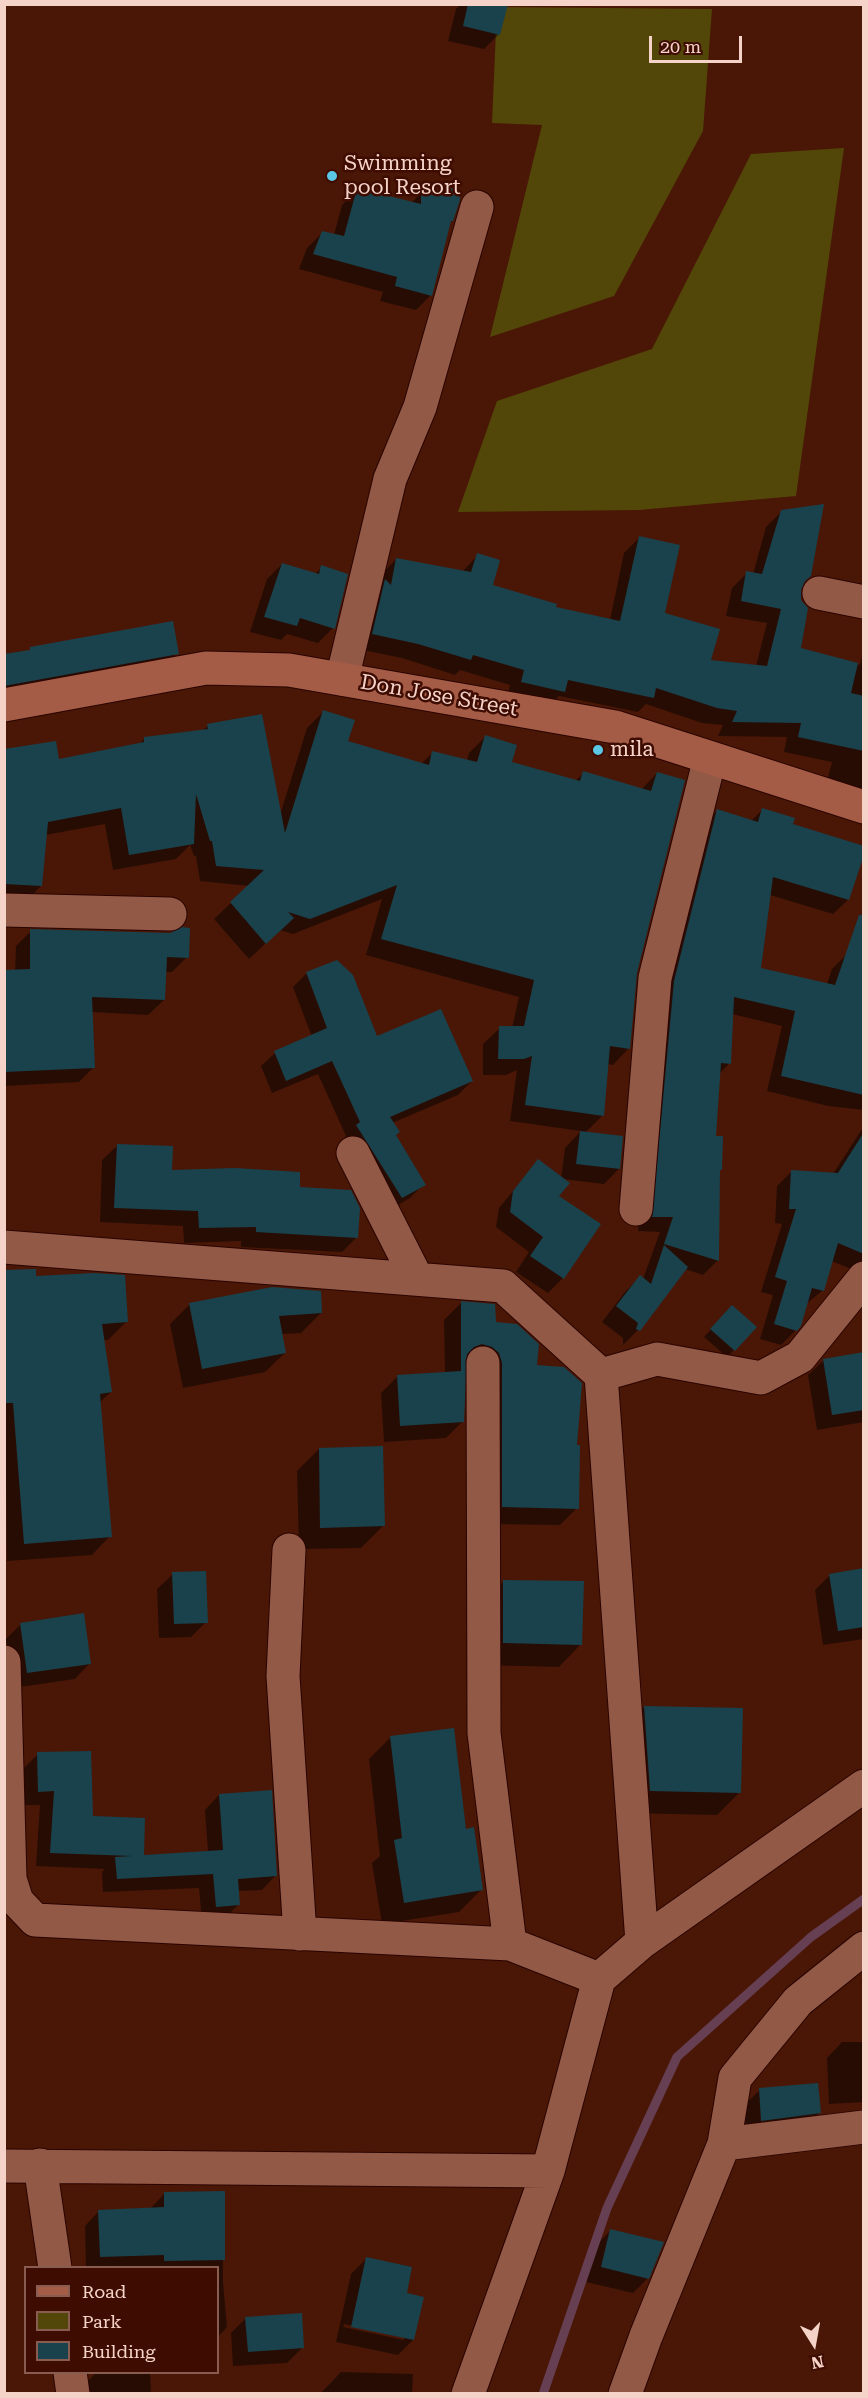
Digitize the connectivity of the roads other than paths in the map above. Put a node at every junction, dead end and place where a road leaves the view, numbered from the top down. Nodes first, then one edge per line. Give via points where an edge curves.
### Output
1 (477, 207) dead end
2 (819, 593) dead end
3 (864, 602) edge
4 (342, 679) junction
5 (4, 705) edge
6 (710, 758) junction
7 (864, 807) edge
8 (4, 910) edge
9 (170, 914) dead end
10 (353, 1153) dead end
11 (636, 1209) dead end
12 (4, 1247) edge
13 (864, 1278) edge
14 (417, 1279) junction
15 (483, 1363) dead end
16 (601, 1375) junction
17 (289, 1550) dead end
18 (4, 1662) edge
19 (5, 1720) edge
20 (864, 1786) edge
21 (300, 1934) junction
22 (642, 1942) junction
23 (510, 1944) junction
24 (864, 1948) edge
25 (599, 1979) junction
26 (864, 2127) edge
27 (724, 2144) junction
28 (40, 2165) junction
29 (4, 2166) edge
30 (548, 2171) junction
31 (55, 2266) edge
32 (70, 2374) edge
33 (73, 2394) edge
34 (468, 2394) edge
35 (625, 2394) edge

1 - 4 street via 420,407 390,479
2 - 3 street
4 - 5 street, Don Jose Street via 289,670 206,668
4 - 6 street, Don Jose Street via 615,727
6 - 7 street, Don Jose Street
6 - 11 street via 654,978
8 - 9 street
10 - 14 street
12 - 14 street
13 - 16 street via 800,1357 761,1378 657,1359
14 - 16 street via 503,1286
15 - 23 street via 484,1733
16 - 22 street
17 - 21 street via 284,1676
18 - 19 street
19 - 21 street via 10,1879 17,1901 35,1920
20 - 22 street
21 - 23 street
22 - 25 street
23 - 25 street
24 - 27 street via 798,2001 735,2078
25 - 30 street
26 - 27 street
27 - 35 street
28 - 29 street
28 - 30 street
28 - 31 street
30 - 34 street
32 - 33 street

